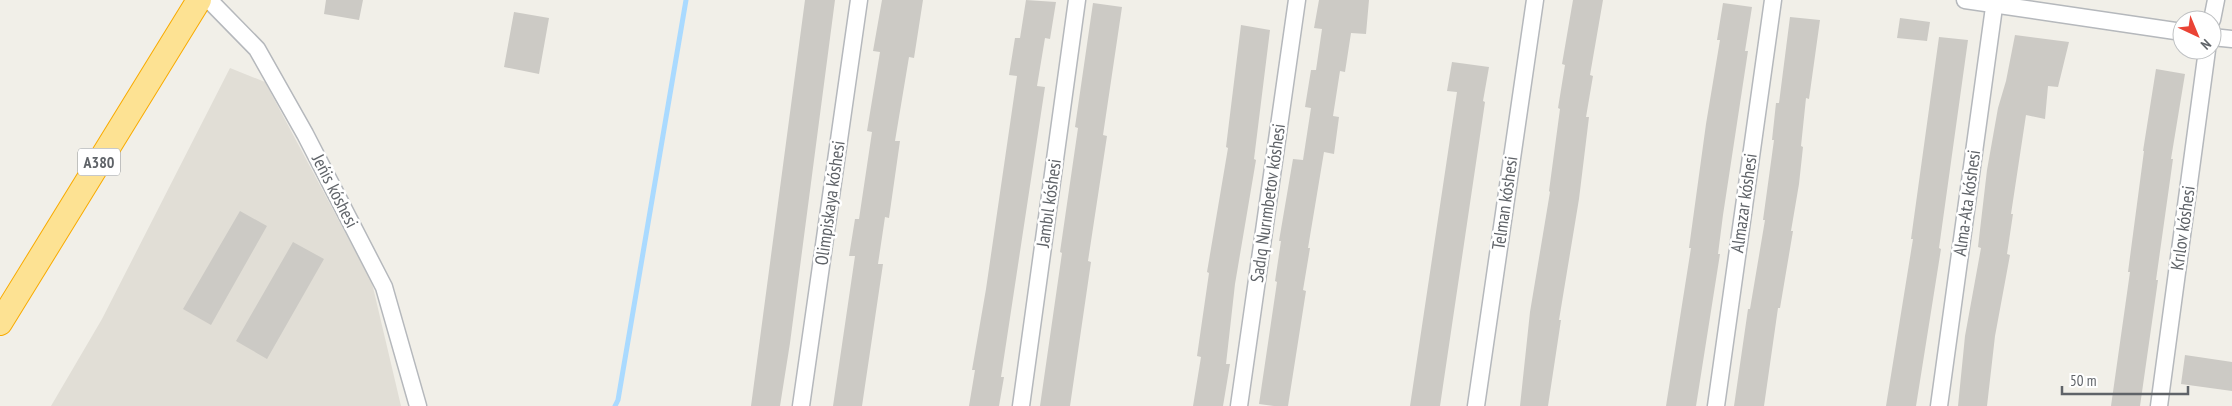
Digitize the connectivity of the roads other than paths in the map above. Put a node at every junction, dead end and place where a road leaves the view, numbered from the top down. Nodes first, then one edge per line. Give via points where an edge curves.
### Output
1 (199, 0) edge
2 (209, 0) edge
3 (859, 0) edge
4 (1077, 0) edge
5 (1297, 0) edge
6 (1535, 0) edge
7 (1772, 0) edge
8 (1966, 0) edge
9 (1994, 2) edge
10 (2172, 30) edge
11 (2206, 60) edge
12 (0, 323) edge
13 (418, 406) edge
14 (801, 406) edge
15 (1021, 406) edge
16 (1239, 406) edge
17 (1476, 406) edge
18 (1716, 406) edge
19 (1939, 406) edge
20 (2159, 406) edge

1 - 12 highway, A380
2 - 13 street, Jeńis kóshesi via 257,49 380,278
3 - 14 street, Olimpiskaya kóshesi
4 - 15 street, Jambıl kóshesi
5 - 16 street, Sadıq Nurımbetov kóshesi
6 - 17 street, Telman kóshesi
7 - 18 street, Almazar kóshesi
8 - 9 street
9 - 10 street
9 - 19 street, Alma-Ata kóshesi
11 - 20 street, Krılov kóshesi

